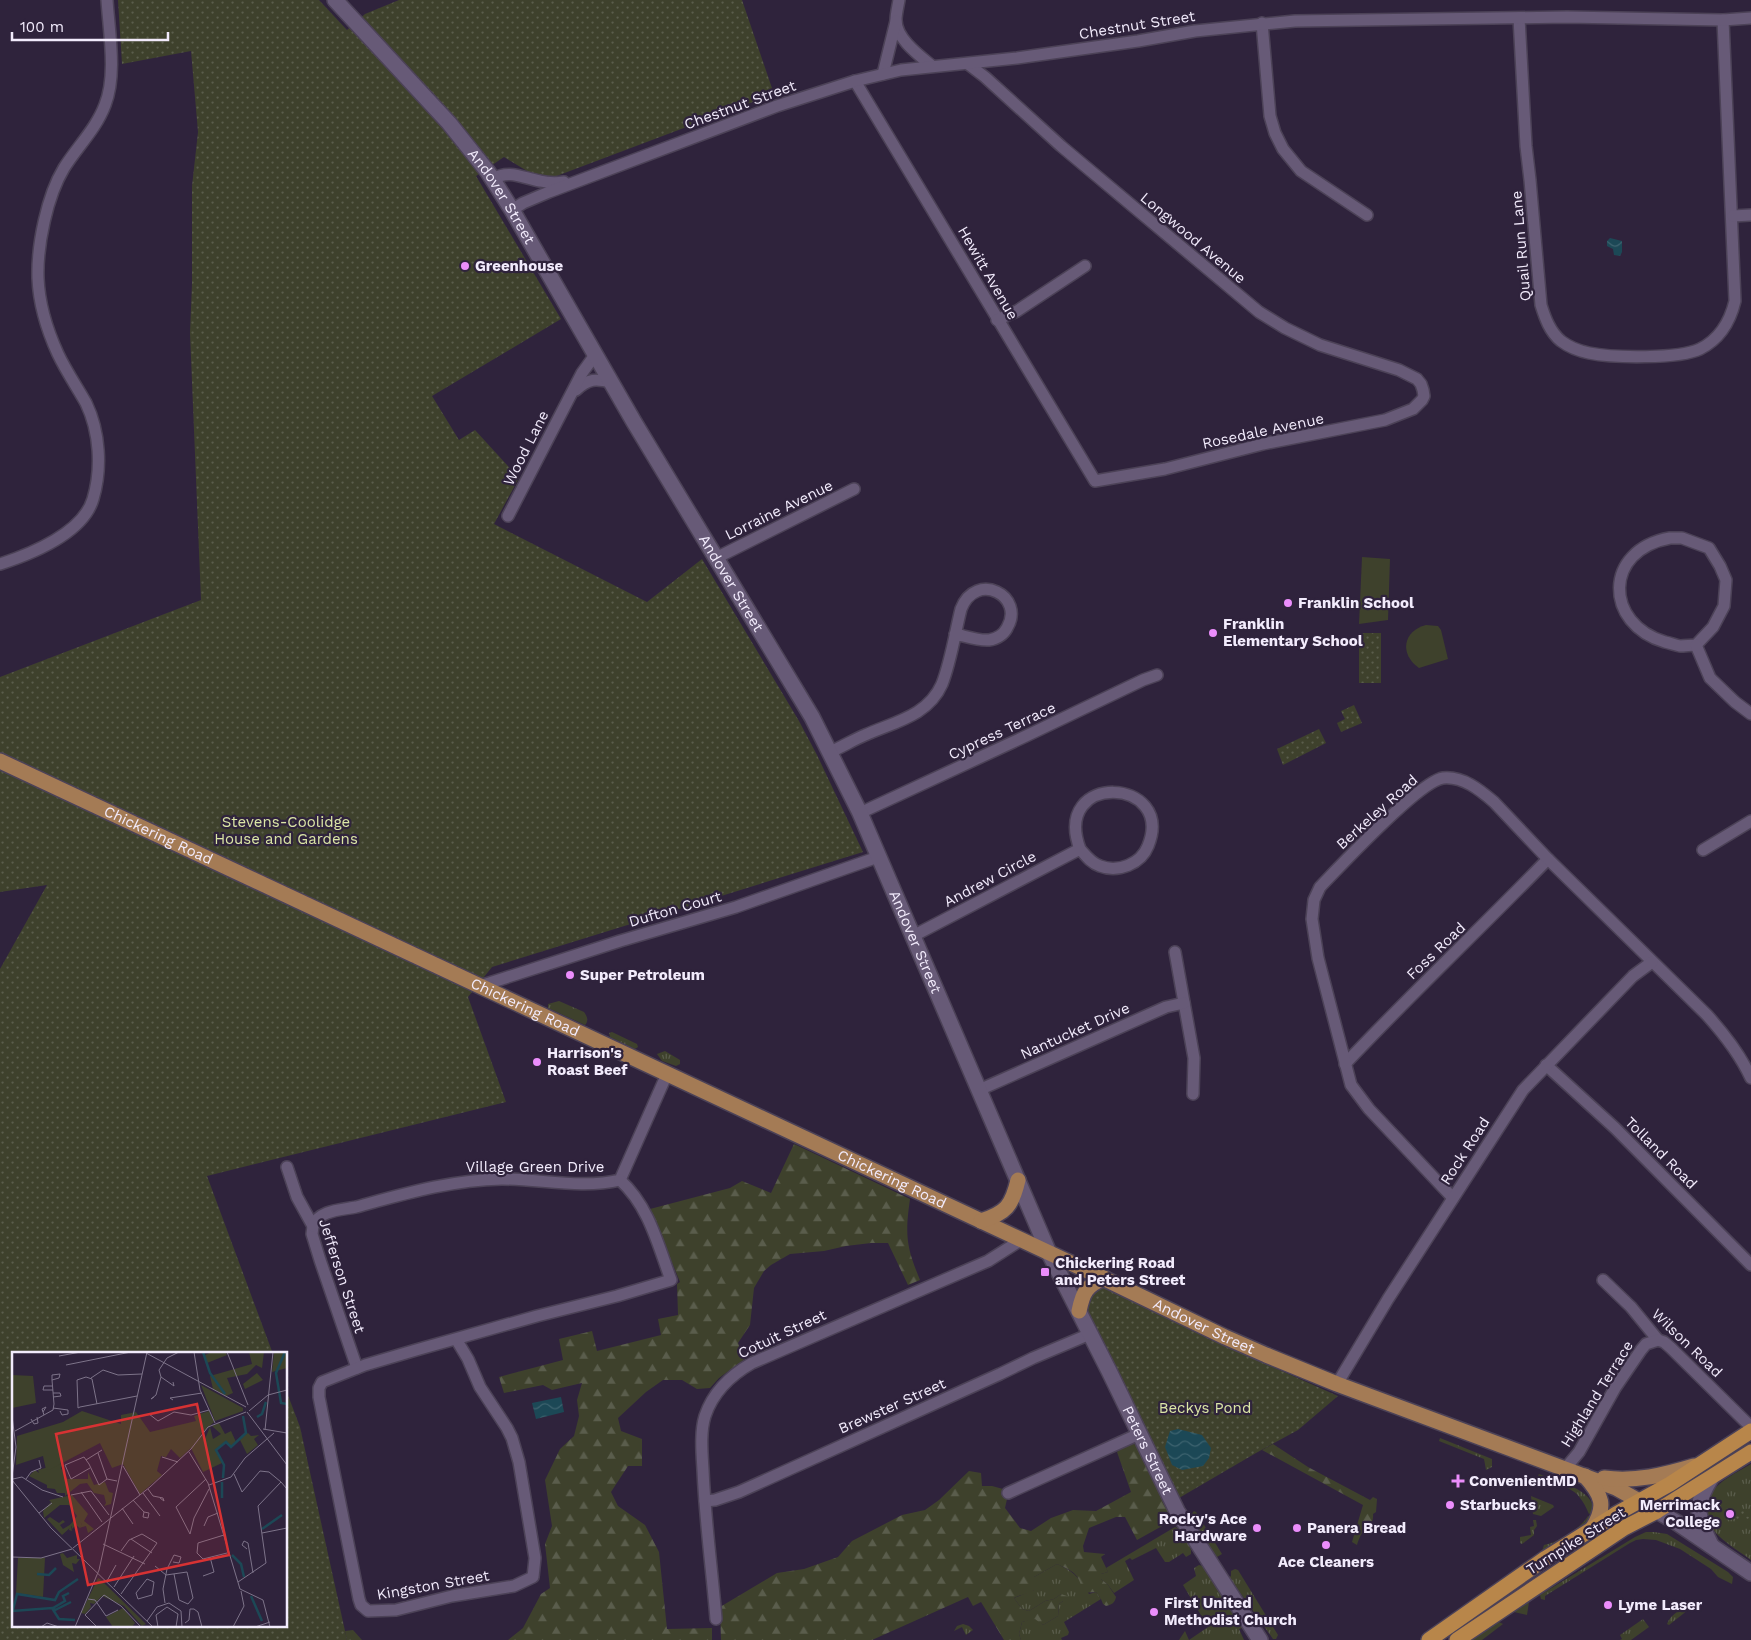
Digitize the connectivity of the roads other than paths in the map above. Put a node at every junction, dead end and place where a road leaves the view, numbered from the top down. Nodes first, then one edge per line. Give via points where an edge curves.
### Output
1 (107, 0) edge
2 (335, 0) edge
3 (899, 0) edge
4 (1518, 18) junction
5 (1751, 18) edge
6 (1723, 20) junction
7 (896, 21) junction
8 (1262, 23) junction
9 (968, 64) junction
10 (932, 66) junction
11 (883, 74) junction
12 (854, 81) junction
13 (493, 179) junction
14 (578, 182) junction
15 (512, 210) junction
16 (1367, 215) dead end
17 (1751, 215) edge
18 (1733, 216) junction
19 (1085, 266) dead end
20 (997, 320) junction
21 (595, 355) junction
22 (611, 382) junction
23 (1423, 390) joint
24 (571, 394) junction
25 (1094, 481) joint
26 (854, 489) dead end
27 (508, 516) dead end
28 (716, 558) junction
29 (0, 564) edge
30 (955, 634) junction
31 (1696, 645) junction
32 (1157, 675) dead end
33 (1751, 714) edge
34 (830, 752) junction
35 (0, 761) edge
36 (860, 814) junction
37 (1751, 821) edge
38 (1080, 849) junction
39 (1702, 850) dead end
40 (878, 857) junction
41 (1548, 860) junction
42 (914, 936) junction
43 (1175, 952) dead end
44 (1652, 962) junction
45 (480, 986) junction
46 (1184, 1003) junction
47 (1345, 1064) junction
48 (1546, 1065) junction
49 (667, 1074) junction
50 (1751, 1078) edge
51 (980, 1090) junction
52 (1193, 1094) dead end
53 (287, 1167) dead end
54 (620, 1180) junction
55 (1018, 1180) junction
56 (1453, 1198) junction
57 (981, 1221) junction
58 (312, 1226) junction
59 (1021, 1240) junction
60 (1049, 1253) junction
61 (1751, 1265) edge
62 (1104, 1278) junction
63 (1603, 1280) dead end
64 (1079, 1311) junction
65 (1090, 1334) junction
66 (456, 1339) junction
67 (1658, 1340) junction
68 (357, 1368) junction
69 (1337, 1384) junction
70 (1751, 1427) edge
71 (1751, 1431) edge
72 (1139, 1434) junction
73 (1751, 1452) edge
74 (1699, 1465) junction
75 (1564, 1470) junction
76 (1585, 1476) junction
77 (1711, 1478) junction
78 (1008, 1493) dead end
79 (705, 1501) junction
80 (1641, 1501) junction
81 (1657, 1511) junction
82 (1592, 1529) junction
83 (1712, 1546) junction
84 (1751, 1573) edge
85 (716, 1619) dead end
86 (1260, 1640) edge
87 (1429, 1640) edge
88 (1457, 1640) edge

1 - 29 street via 111,64 106,104 98,121 64,168 55,188 44,224 38,264 43,313 58,354 92,421 97,442 97,481 93,501 73,528 29,554
2 - 13 main road, Andover Street via 449,123
3 - 7 street
4 - 6 street, Chestnut Street
4 - 8 street, Chestnut Street
4 - 18 street, Quail Run Lane via 1540,305 1546,320 1561,340 1591,354 1654,356 1682,354 1700,349 1712,341 1728,323 1735,301
5 - 6 street, Chestnut Street
6 - 18 street, Quail Run Lane
7 - 10 street via 914,53
7 - 11 street
8 - 9 street, Chestnut Street
8 - 16 street via 1274,133 1300,171
9 - 10 street, Chestnut Street
9 - 23 street, Longwood Avenue via 1259,312 1314,343 1411,376
10 - 11 street, Chestnut Street
11 - 12 street, Chestnut Street
12 - 14 street, Chestnut Street via 777,106
12 - 20 street, Hewitt Avenue
13 - 14 street, Chestnut Street via 504,174 521,175 540,182
13 - 15 main road, Andover Street
14 - 15 street, Chestnut Street
15 - 21 main road, Andover Street
17 - 18 street
19 - 20 street
20 - 25 street, Hewitt Avenue
21 - 22 main road, Andover Street
21 - 24 street, Wood Lane
22 - 24 street via 586,382
22 - 28 main road, Andover Street
23 - 25 street, Rosedale Avenue via 1422,400 1413,409 1384,420
24 - 27 street, Wood Lane
26 - 28 street, Lorraine Avenue
28 - 34 main road, Andover Street via 786,672
30 - 30 street via 961,610 969,596 983,589 999,593 1006,599 1012,615 1010,624 998,637 981,640
30 - 34 street via 942,684 925,707 907,719
31 - 31 street via 1713,627 1724,606 1726,587 1723,573 1709,548 1682,538 1659,540 1637,551 1624,567 1619,587 1623,605 1638,628 1655,639 1679,646
31 - 33 street via 1710,678
32 - 36 street, Cypress Terrace
34 - 36 main road, Andover Street
35 - 45 main road, Chickering Road
36 - 40 main road, Andover Street
37 - 39 street
38 - 38 street via 1075,826 1085,803 1095,796 1119,791 1140,802 1148,812 1152,838 1138,860 1126,867 1100,866 1088,860
38 - 42 street, Andrew Circle
40 - 42 main road, Andover Street
40 - 45 street, Dufton Court via 736,907
41 - 44 street, Berkeley Road
41 - 47 street, Foss Road
41 - 47 street, Berkeley Road via 1486,795 1459,779 1441,778 1414,795 1342,864 1316,894 1312,919 1318,958
42 - 51 main road, Andover Street
43 - 46 street
44 - 48 street, Rock Road via 1633,976
44 - 50 street, Berkeley Road via 1721,1030 1741,1057
45 - 49 main road, Chickering Road
46 - 51 street, Nantucket Drive via 1166,1007
46 - 52 street via 1194,1058
47 - 56 street, Berkeley Road via 1358,1095
48 - 56 street, Rock Road via 1523,1090
48 - 61 street, Tolland Road
49 - 54 street, Village Green Drive
49 - 57 main road, Chickering Road
51 - 55 main road, Andover Street
53 - 58 street, Jefferson Street
54 - 58 street, Village Green Drive via 571,1183 495,1180 444,1185 325,1213
54 - 66 street, Kingston Street via 633,1191 641,1204 671,1280
55 - 57 main road via 1009,1206 997,1216
55 - 60 main road, Andover Street
56 - 69 street, Rock Road
57 - 59 main road, Chickering Road
58 - 68 street, Jefferson Street via 320,1260
59 - 60 main road, Chickering Road
59 - 79 street, Cotuit Street via 988,1261 738,1371 718,1390 704,1418
60 - 62 main road, Andover Street
60 - 64 main road, Peters Street
62 - 64 main road via 1085,1290
62 - 69 main road, Andover Street via 1225,1337
63 - 67 street, Wilson Road
64 - 65 main road, Peters Street
65 - 72 main road, Peters Street
65 - 79 street, Brewster Street via 739,1492
66 - 68 street, Kingston Street
66 - 68 street, Kingston Street via 480,1387 507,1428 519,1462 535,1564 533,1577 514,1586 452,1596 396,1610 368,1611 361,1605 319,1392 322,1382
67 - 70 street, Wilson Road via 1671,1348
67 - 75 street, Highland Terrace via 1646,1344 1641,1350 1579,1452
69 - 75 main road, Andover Street
71 - 74 highway, Turnpike Street
72 - 78 street
72 - 86 main road, Peters Street via 1177,1511
73 - 77 highway, Turnpike Street
74 - 76 main road via 1628,1480
74 - 80 highway, Turnpike Street
75 - 76 main road, Andover Street
76 - 80 main road, Andover Street
76 - 82 main road via 1601,1502 1602,1510
77 - 81 highway, Turnpike Street
77 - 83 main road via 1699,1502 1699,1516
79 - 85 street, Cotuit Street
80 - 81 main road, Andover Street
80 - 82 highway, Turnpike Street
81 - 83 main road, Andover Street
81 - 88 highway, Turnpike Street via 1591,1549
82 - 87 highway, Turnpike Street
83 - 84 main road, Andover Street

